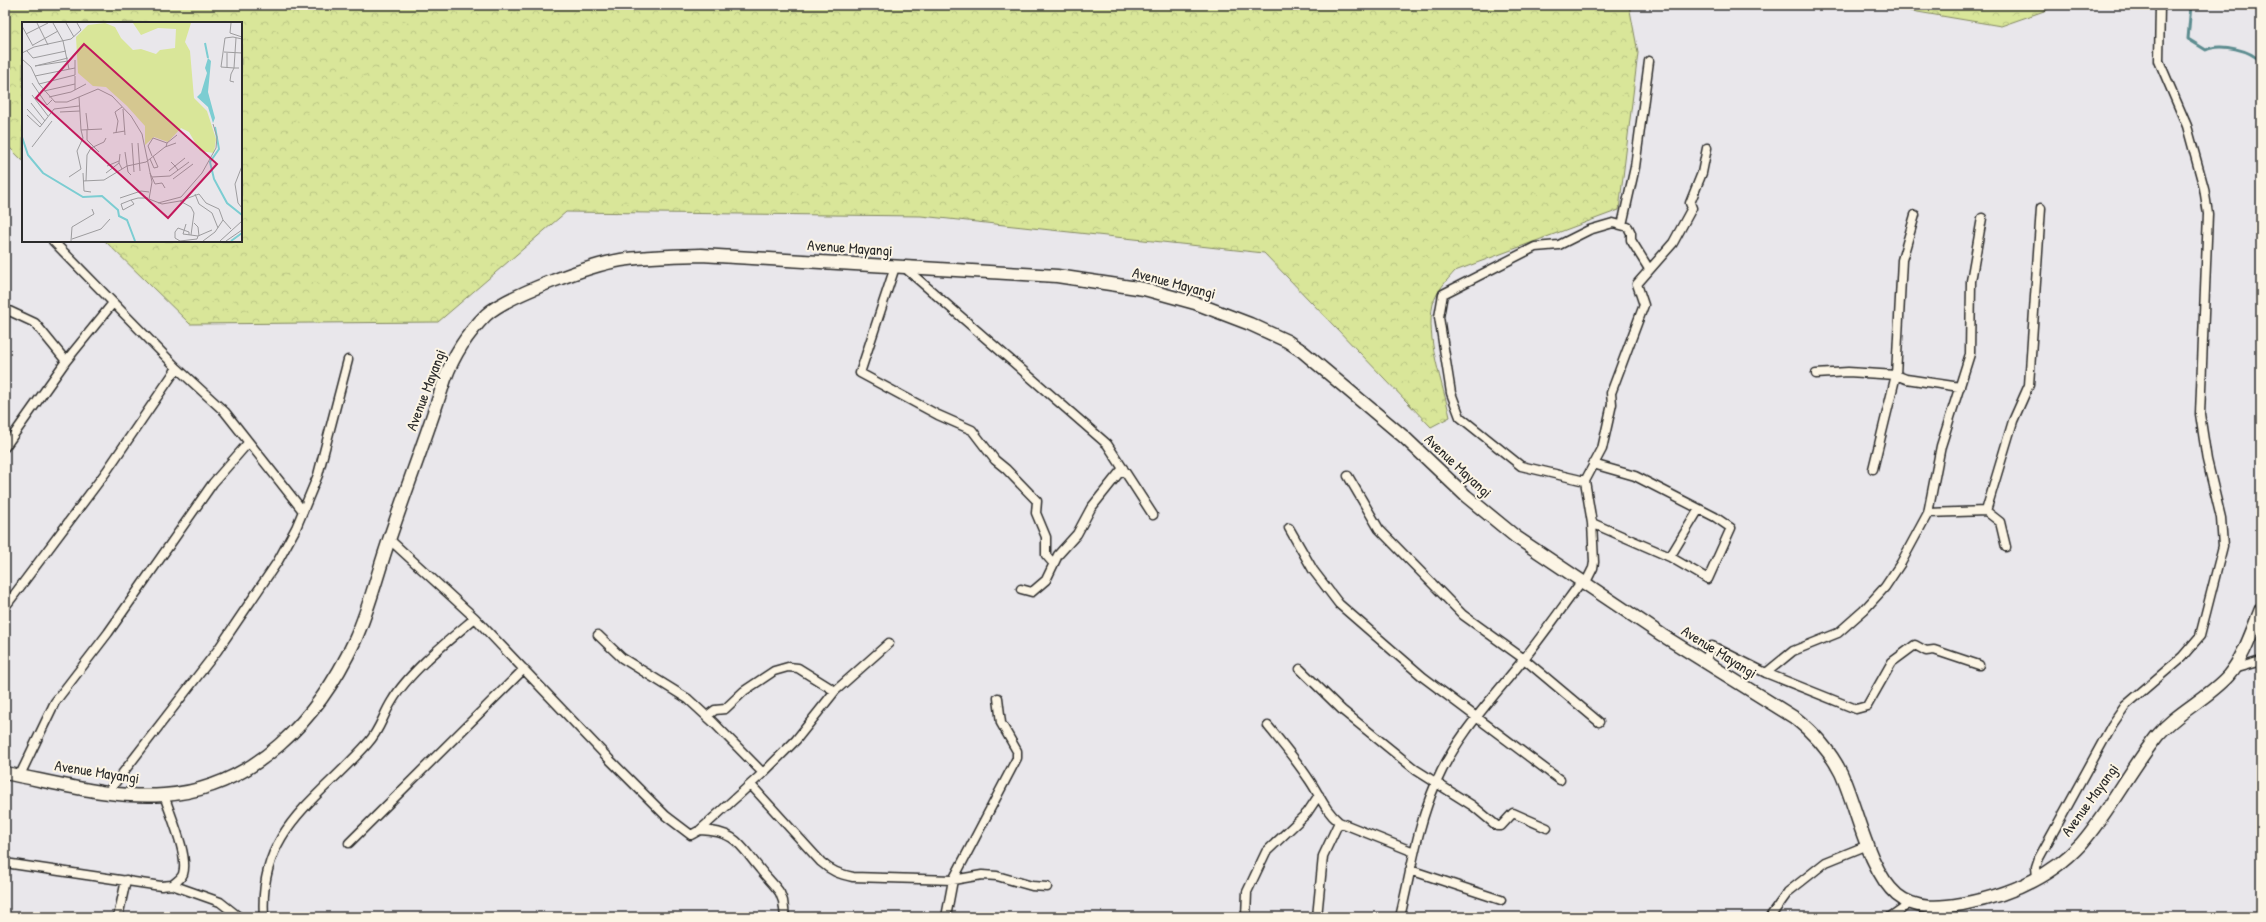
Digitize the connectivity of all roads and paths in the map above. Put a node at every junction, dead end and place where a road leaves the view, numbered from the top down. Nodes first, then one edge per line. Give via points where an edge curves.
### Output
1 (2160, 5) edge
2 (1649, 61) dead end
3 (1707, 148) dead end
4 (2041, 208) dead end
5 (1915, 215) dead end
6 (1982, 218) dead end
7 (1622, 225) junction
8 (54, 242) edge
9 (900, 267) junction
10 (1649, 269) junction
11 (113, 303) junction
12 (5, 309) edge
13 (348, 360) dead end
14 (66, 361) junction
15 (177, 368) junction
16 (1816, 374) dead end
17 (1896, 375) junction
18 (1960, 387) junction
19 (248, 443) junction
20 (5, 447) edge
21 (1594, 464) junction
22 (1123, 468) junction
23 (1873, 469) dead end
24 (1348, 476) dead end
25 (1584, 481) junction
26 (1699, 509) junction
27 (303, 511) junction
28 (1986, 511) junction
29 (1928, 513) junction
30 (1153, 515) dead end
31 (1592, 523) junction
32 (1290, 528) dead end
33 (389, 539) junction
34 (2006, 547) dead end
35 (1670, 557) junction
36 (1053, 563) junction
37 (1583, 583) junction
38 (1020, 589) dead end
39 (5, 607) edge
40 (2261, 609) edge
41 (475, 618) junction
42 (598, 635) dead end
43 (889, 643) dead end
44 (1524, 660) junction
45 (1705, 661) junction
46 (2261, 661) edge
47 (1979, 665) dead end
48 (524, 669) junction
49 (1300, 669) dead end
50 (2233, 669) junction
51 (1766, 673) junction
52 (835, 691) junction
53 (998, 698) dead end
54 (707, 716) junction
55 (1476, 716) junction
56 (1599, 722) dead end
57 (1268, 726) dead end
58 (5, 772) edge
59 (763, 773) junction
60 (20, 775) junction
61 (1560, 780) dead end
62 (1436, 782) junction
63 (751, 785) junction
64 (108, 792) junction
65 (164, 795) junction
66 (1319, 795) junction
67 (1338, 822) junction
68 (1547, 828) dead end
69 (700, 830) junction
70 (348, 843) dead end
71 (1868, 845) junction
72 (1414, 852) junction
73 (5, 863) edge
74 (1410, 870) junction
75 (2037, 878) junction
76 (126, 880) junction
77 (953, 880) junction
78 (172, 885) junction
79 (1048, 887) dead end
80 (1501, 900) dead end
81 (1910, 903) junction
82 (118, 917) edge
83 (239, 917) edge
84 (264, 917) edge
85 (785, 917) edge
86 (946, 917) edge
87 (1246, 917) edge
88 (1317, 917) edge
89 (1400, 917) edge
90 (1770, 917) edge
91 (1890, 917) edge

1 - 75 street via 2159,61 2187,126 2204,188 2208,214 2200,414 2206,454 2221,518 2223,546 2200,636 2182,656 2125,706 2112,725 2039,858 2036,867
2 - 7 street via 1635,167
3 - 10 street via 1702,173 1690,203 1692,208 1673,243
4 - 28 street via 2029,385 2013,422
5 - 17 street via 1902,260
6 - 18 street via 1971,281 1970,354
7 - 10 street via 1628,227 1631,240
7 - 25 street via 1613,223 1589,230 1559,245 1535,247 1443,294 1438,317 1451,393 1460,418 1521,466
8 - 11 street
9 - 22 street via 1107,444
9 - 33 street, Avenue Mayangi via 700,254 622,260 578,272 502,304 488,314 468,335 452,359
9 - 36 street via 860,373 975,432 995,460 1037,501 1036,513 1046,536 1046,555
9 - 37 street, Avenue Mayangi via 1057,276 1144,289 1195,303 1273,334 1302,351 1404,437 1490,516
10 - 21 street via 1636,284 1644,305 1611,393 1611,413 1601,452
11 - 14 street
11 - 15 street
12 - 14 street via 35,323
13 - 27 street via 318,475
14 - 20 street
15 - 19 street via 226,412
15 - 39 street via 106,472
16 - 17 street via 1848,372
17 - 18 street via 1906,379
17 - 23 street
18 - 29 street via 1941,446
19 - 27 street
19 - 60 street via 213,483 108,633 55,702
21 - 25 street
21 - 26 street via 1635,476
22 - 30 street
22 - 36 street via 1091,508 1077,534
24 - 44 street via 1374,522 1431,583 1463,615
25 - 31 street
26 - 35 street
26 - 35 street via 1731,528 1708,579
27 - 64 street via 278,561 246,610 185,695
28 - 29 street
28 - 34 street via 2000,522
29 - 51 street via 1885,587 1860,615 1838,633 1793,651
31 - 35 street
31 - 37 street via 1593,568
32 - 55 street via 1313,570 1336,601 1423,677
33 - 41 street
33 - 65 street, Avenue Mayangi via 355,639 325,694 300,725 266,757 241,774 207,788
36 - 38 street via 1046,580 1033,591
37 - 44 street
37 - 45 street, Avenue Mayangi via 1662,636
40 - 50 street, Avenue Mayangi
41 - 48 street
41 - 84 street via 441,647 409,680 392,701 380,728 368,743 292,821 269,862 265,878
42 - 54 street via 622,658 688,699
43 - 52 street
44 - 55 street
44 - 56 street
45 - 51 street via 1712,646
45 - 71 street, Avenue Mayangi via 1795,718 1820,741 1841,773
46 - 50 street
47 - 51 street via 1934,650 1926,651 1914,644 1892,662 1867,706 1856,710
48 - 69 street via 666,816 687,834 691,835
48 - 70 street
49 - 62 street via 1342,710 1416,770
50 - 75 street, Avenue Mayangi via 2216,687 2158,735 2081,843
52 - 54 street via 798,668 788,667 774,671 744,691 725,709 715,710
52 - 59 street via 800,735
53 - 77 street via 1000,723 1017,751 1017,758
54 - 59 street
55 - 61 street
55 - 62 street
57 - 66 street
58 - 60 street, Avenue Mayangi
59 - 63 street
60 - 64 street, Avenue Mayangi
62 - 68 street via 1473,806 1498,827 1514,813
62 - 72 street via 1424,813
63 - 69 street
63 - 77 street via 831,870 853,877
64 - 65 street, Avenue Mayangi
65 - 78 street via 184,864 183,875
66 - 67 street via 1326,810
66 - 87 street via 1307,813 1266,852 1247,892
67 - 72 street
67 - 88 street via 1325,850
69 - 85 street via 722,833 738,840 780,893
71 - 81 street, Avenue Mayangi via 1879,873 1887,885
71 - 90 street via 1826,862 1788,892
72 - 74 street
73 - 76 street
74 - 80 street
74 - 89 street
75 - 81 street, Avenue Mayangi via 2014,891 1984,900 1930,907
76 - 78 street via 161,886
76 - 82 street
77 - 79 street via 982,875 998,876 1032,886
77 - 86 street
78 - 83 street via 220,902
81 - 91 street

